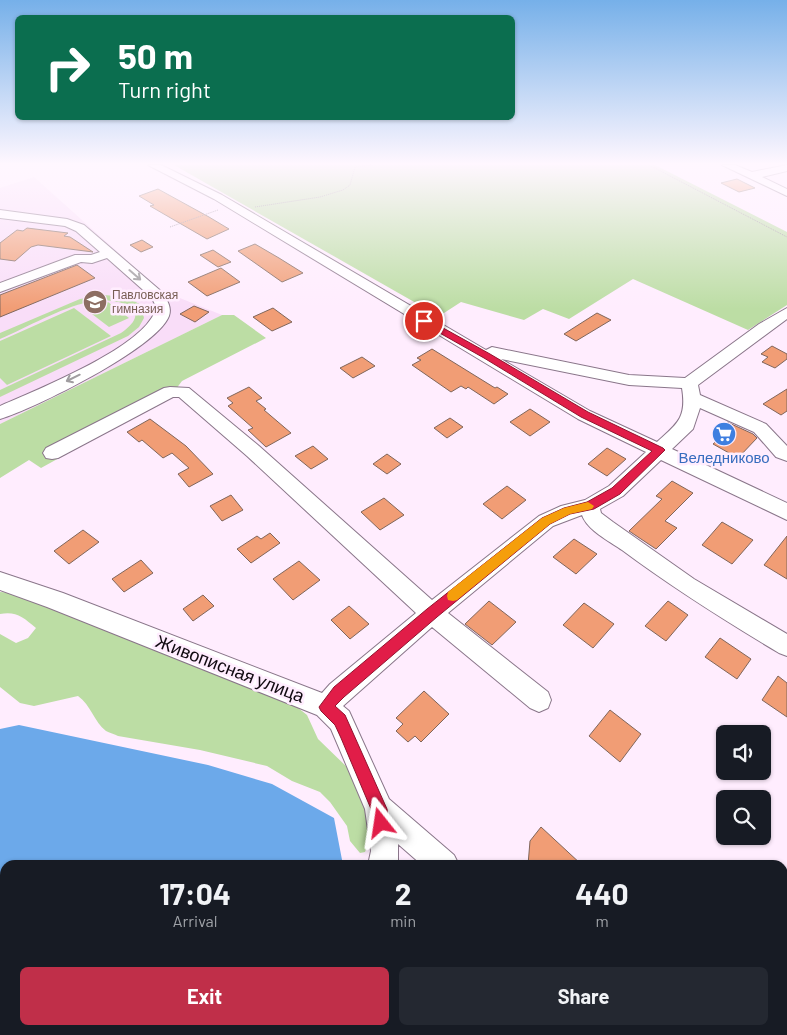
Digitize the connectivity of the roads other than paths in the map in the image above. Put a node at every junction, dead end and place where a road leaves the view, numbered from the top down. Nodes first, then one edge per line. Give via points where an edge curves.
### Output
1 (245, 213) edge
2 (0, 214) edge
3 (109, 253) junction
4 (0, 288) edge
5 (787, 312) edge
6 (476, 349) junction
7 (691, 390) junction
8 (0, 413) edge
9 (660, 450) junction
10 (52, 453) dead end
11 (787, 455) edge
12 (590, 506) junction
13 (787, 512) edge
14 (0, 581) edge
15 (432, 613) junction
16 (787, 646) edge
17 (539, 700) dead end
18 (326, 707) junction
19 (379, 809) junction
20 (384, 860) edge
21 (438, 860) edge

1 - 6 street
2 - 3 street via 74,225
3 - 4 street via 92,259 80,258
3 -> 8 street via 157,295 163,306 159,321 118,354
5 - 7 street via 764,327
6 - 7 street
6 - 9 street via 584,415
7 - 9 street via 692,412 687,424
7 - 11 street via 760,428
9 - 12 street via 616,491
9 - 13 street
10 - 15 street via 170,392 183,392
12 - 15 street via 546,521
12 - 16 street via 592,517 614,534 686,585
14 - 18 street, Живописная улица
15 - 17 street
15 - 18 street via 339,692
18 - 19 street, Живописная улица via 340,720
19 - 20 street, Живописная улица
19 - 21 street

